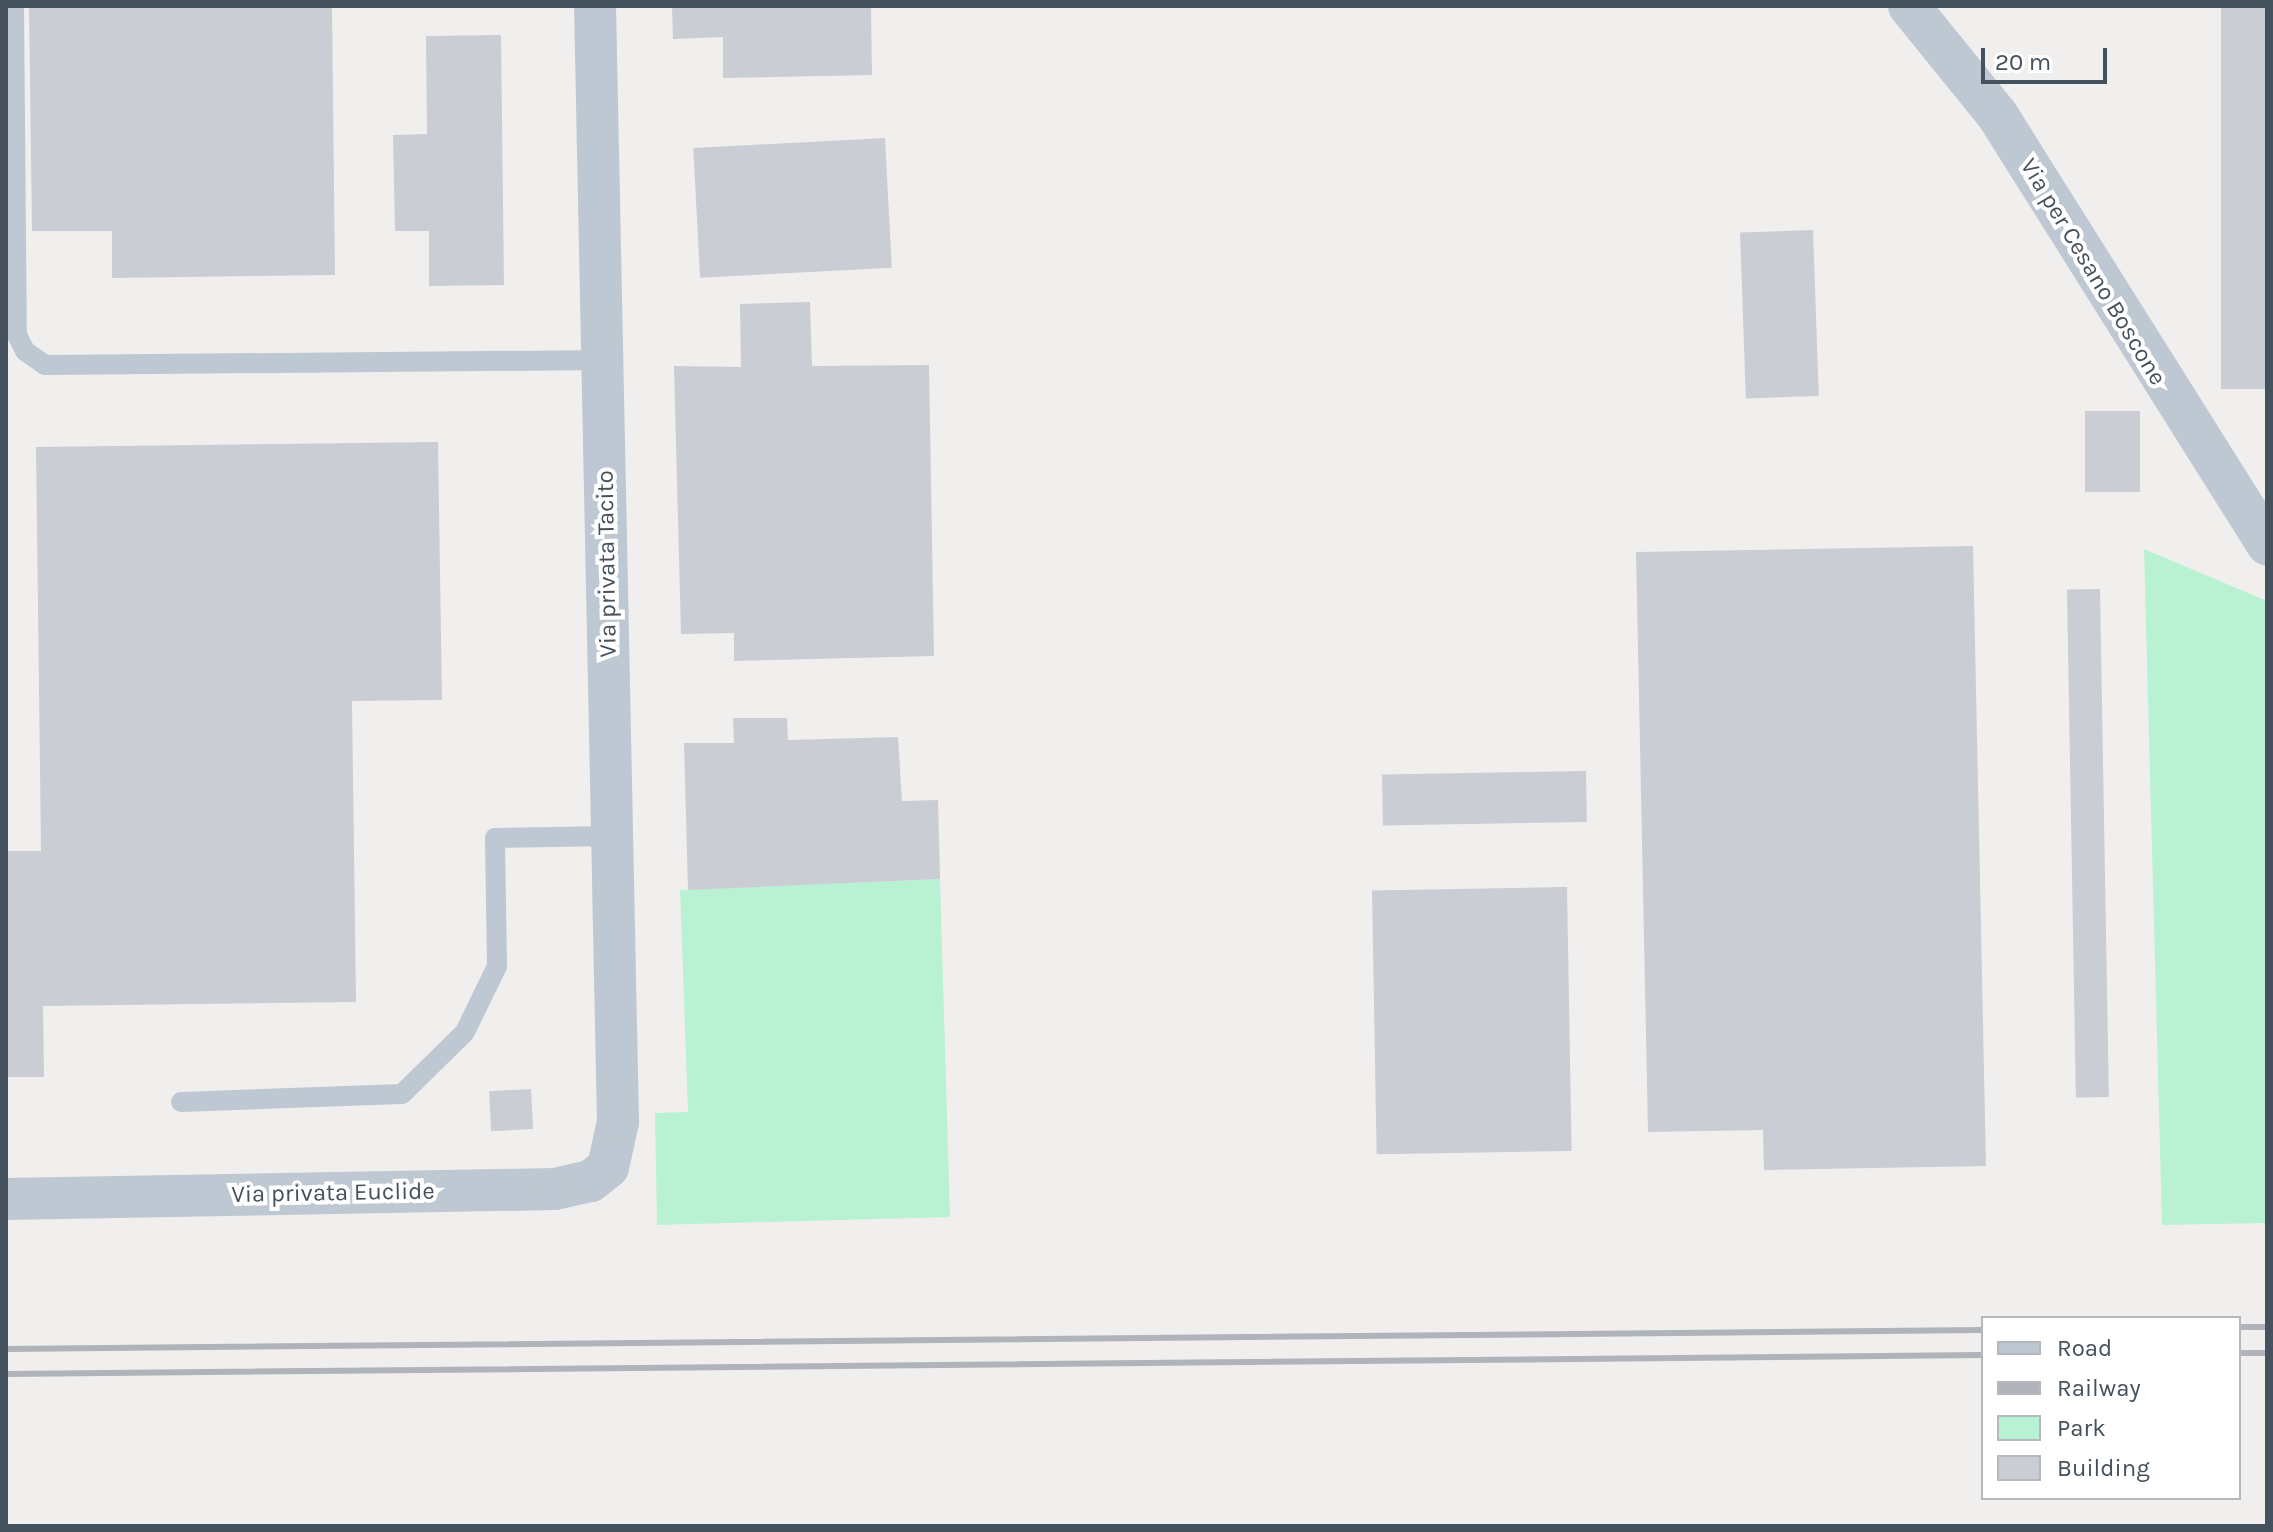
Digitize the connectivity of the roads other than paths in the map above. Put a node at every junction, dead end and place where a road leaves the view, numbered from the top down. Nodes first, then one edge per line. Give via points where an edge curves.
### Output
1 (14, 6) edge
2 (595, 6) edge
3 (1909, 6) edge
4 (603, 360) junction
5 (2267, 544) edge
6 (612, 836) junction
7 (181, 1102) dead end
8 (618, 1122) joint
9 (6, 1199) edge

1 - 4 lane via 17,335 25,351 45,365
2 - 4 street, Via privata Tacito
3 - 5 street, Via per Cesano Boscone via 1998,116
4 - 6 street, Via privata Tacito
6 - 7 lane via 495,838 497,966 465,1032 402,1094
6 - 8 street, Via privata Tacito
8 - 9 street, Via privata Euclide via 608,1167 591,1181 555,1189

